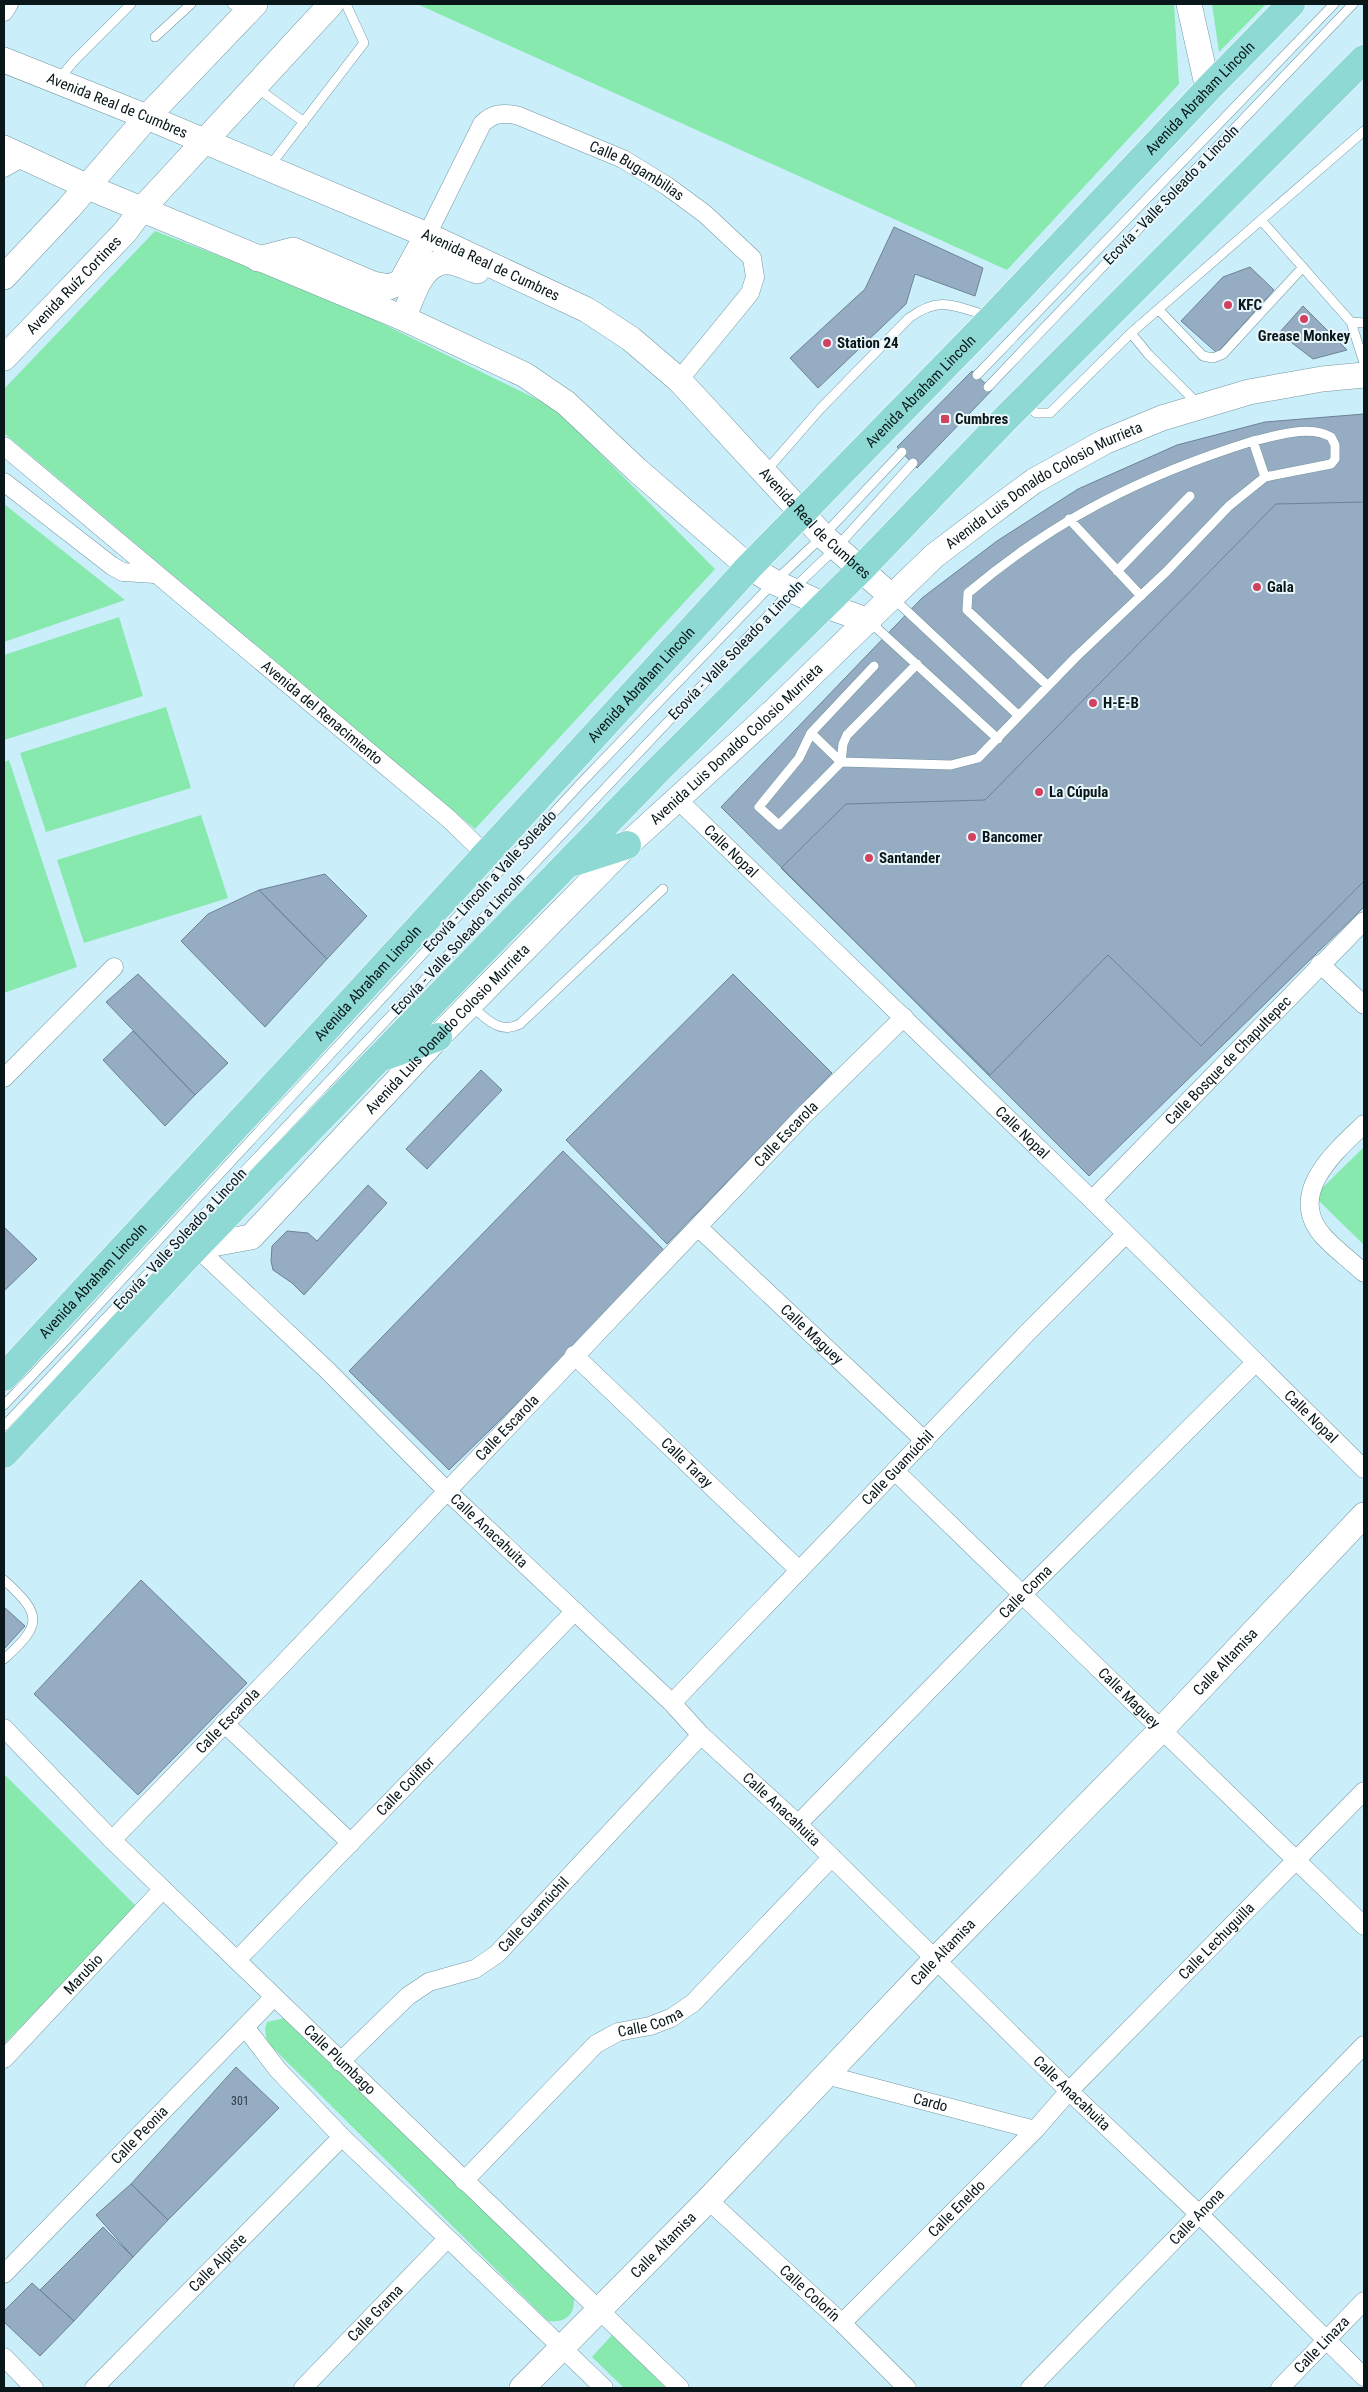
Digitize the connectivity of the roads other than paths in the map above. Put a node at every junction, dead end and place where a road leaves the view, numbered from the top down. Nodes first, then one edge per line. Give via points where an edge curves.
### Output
1 (9, 4) edge
2 (131, 4) edge
3 (191, 4) edge
4 (331, 4) edge
5 (346, 4) edge
6 (1189, 4) edge
7 (1291, 4) edge
8 (1334, 4) edge
9 (1353, 4) edge
10 (245, 6) edge
11 (4, 12) edge
12 (155, 37) dead end
13 (1364, 58) edge
14 (4, 60) edge
15 (57, 82) junction
16 (255, 86) junction
17 (1208, 89) junction
18 (147, 117) junction
19 (304, 122) junction
20 (1364, 132) edge
21 (204, 141) junction
22 (11, 157) edge
23 (268, 169) junction
24 (88, 186) junction
25 (142, 209) junction
26 (1261, 220) junction
27 (427, 235) junction
28 (258, 259) junction
29 (1303, 267) junction
30 (4, 277) edge
31 (539, 287) junction
32 (1159, 310) junction
33 (993, 317) junction
34 (403, 318) junction
35 (1351, 322) junction
36 (1364, 322) edge
37 (1130, 333) junction
38 (4, 358) edge
39 (1364, 363) edge
40 (1364, 374) edge
41 (977, 375) dead end
42 (679, 380) junction
43 (988, 387) dead end
44 (1022, 402) junction
45 (1199, 405) junction
46 (1253, 441) junction
47 (4, 446) edge
48 (902, 452) dead end
49 (913, 464) dead end
50 (764, 474) junction
51 (1265, 477) junction
52 (4, 482) edge
53 (1190, 496) dead end
54 (801, 514) junction
55 (1069, 518) junction
56 (829, 542) junction
57 (749, 567) junction
58 (861, 569) junction
59 (1117, 571) junction
60 (155, 574) junction
61 (783, 585) junction
62 (1140, 596) junction
63 (892, 597) junction
64 (824, 605) junction
65 (869, 621) junction
66 (917, 664) junction
67 (874, 666) dead end
68 (1048, 686) junction
69 (1019, 716) junction
70 (811, 733) junction
71 (998, 739) junction
72 (841, 762) junction
73 (677, 799) junction
74 (627, 845) junction
75 (485, 854) junction
76 (567, 864) junction
77 (663, 889) dead end
78 (1364, 921) edge
79 (1320, 964) junction
80 (114, 967) dead end
81 (470, 1005) junction
82 (1364, 1005) edge
83 (904, 1017) junction
84 (438, 1038) junction
85 (379, 1058) junction
86 (4, 1078) edge
87 (1364, 1124) edge
88 (1092, 1200) junction
89 (698, 1228) junction
90 (1126, 1234) junction
91 (196, 1247) junction
92 (1364, 1273) edge
93 (574, 1355) junction
94 (1256, 1362) junction
95 (5, 1372) edge
96 (4, 1405) edge
97 (4, 1426) edge
98 (925, 1441) junction
99 (4, 1454) edge
100 (1364, 1469) edge
101 (895, 1470) junction
102 (447, 1491) junction
103 (1364, 1515) edge
104 (799, 1570) junction
105 (4, 1580) edge
106 (1023, 1594) junction
107 (576, 1611) junction
108 (4, 1660) edge
109 (672, 1703) junction
110 (224, 1723) junction
111 (4, 1728) edge
112 (1162, 1729) junction
113 (702, 1735) junction
114 (1364, 1791) edge
115 (798, 1824) junction
116 (112, 1840) junction
117 (351, 1843) junction
118 (832, 1858) junction
119 (1298, 1860) junction
120 (162, 1889) junction
121 (1364, 1926) edge
122 (237, 1960) junction
123 (935, 1960) junction
124 (274, 1997) junction
125 (245, 2027) junction
126 (1364, 2045) edge
127 (4, 2058) edge
128 (340, 2062) junction
129 (826, 2076) junction
130 (1069, 2091) junction
131 (1035, 2130) junction
132 (342, 2136) junction
133 (464, 2181) junction
134 (708, 2200) junction
135 (1200, 2215) junction
136 (447, 2239) junction
137 (4, 2274) edge
138 (1364, 2301) edge
139 (600, 2309) junction
140 (842, 2323) junction
141 (1326, 2340) junction
142 (563, 2346) junction
143 (4, 2358) edge
144 (1364, 2377) edge
145 (34, 2388) edge
146 (94, 2388) edge
147 (303, 2388) edge
148 (522, 2388) edge
149 (604, 2388) edge
150 (680, 2388) edge
151 (907, 2388) edge
152 (1030, 2388) edge
153 (1280, 2388) edge

1 - 11 street
2 - 15 lane
3 - 12 lane
4 - 16 street, Avenida Ruíz Cortines
5 - 19 lane via 364,43
6 - 17 street
7 - 17 main road, Avenida Abraham Lincoln
8 - 41 lane
9 - 43 lane, Ecovía - Valle Soleado a Lincoln
10 - 18 street
13 - 44 main road
14 - 15 street, Avenida Real de Cumbres
15 - 18 street, Avenida Real de Cumbres
16 - 19 lane
16 - 21 street, Avenida Ruíz Cortines
17 - 33 main road, Avenida Abraham Lincoln
18 - 21 street, Avenida Real de Cumbres
18 - 24 street
19 - 23 lane
20 - 26 lane
21 - 23 street, Avenida Real de Cumbres
21 - 25 street, Avenida Ruíz Cortines
22 - 24 street
23 - 27 street, Avenida Real de Cumbres
24 - 25 street
24 - 30 street
25 - 28 street
25 - 38 street, Avenida Ruíz Cortines via 125,232
26 - 29 lane
26 - 32 lane
27 - 28 street via 401,282 389,287 293,250
27 - 31 street, Avenida Real de Cumbres
27 - 42 street, Calle Bugambilias via 482,124 491,115 506,113 519,116 623,160 705,214 752,258 755,276 750,293
28 - 34 street
29 - 32 lane via 1223,354 1213,358 1203,356
29 - 35 lane
31 - 34 street via 518,287 454,262 434,264 425,271
31 - 42 street, Avenida Real de Cumbres via 587,310 631,339
32 - 37 lane
33 - 50 lane via 948,305 923,307 821,408
33 - 54 main road, Avenida Abraham Lincoln
34 - 57 street via 524,375 566,403 637,470
35 - 36 lane
35 - 39 lane
37 - 44 lane via 1050,413 1036,413
37 - 45 lane
40 - 45 street, Avenida Luis Donaldo Colosio Murrieta via 1249,392
42 - 50 street, Avenida Real de Cumbres
44 - 58 main road
45 - 63 street, Avenida Luis Donaldo Colosio Murrieta via 1104,442 1034,481 934,556
46 - 51 lane
46 - 51 lane via 1297,432 1316,432 1331,437 1335,445 1335,459 1331,464
46 - 55 lane via 1148,480
47 - 60 street, Avenida del Renacimiento
48 - 56 lane, Ecovía - Lincoln a Valle Soleado
49 - 56 lane, Ecovía - Valle Soleado a Lincoln
50 - 54 street, Avenida Real de Cumbres
51 - 62 lane via 1229,506
52 - 60 street via 112,566 123,572
53 - 59 lane
54 - 56 street, Avenida Real de Cumbres
54 - 57 main road, Avenida Abraham Lincoln
55 - 59 lane
55 - 68 lane via 996,569 968,593 966,602 967,610
56 - 58 street, Avenida Real de Cumbres
56 - 61 lane, Ecovía - Lincoln a Valle Soleado
56 - 61 lane, Ecovía - Valle Soleado a Lincoln
57 - 61 street
57 - 75 main road, Avenida Abraham Lincoln
58 - 63 street, Avenida Real de Cumbres
58 - 64 main road
59 - 62 lane
60 - 75 street, Avenida del Renacimiento via 448,819
61 - 64 street
61 - 96 lane, Ecovía - Lincoln a Valle Soleado via 582,782
61 - 97 lane, Ecovía - Valle Soleado a Lincoln
62 - 68 lane
63 - 65 street, Avenida Luis Donaldo Colosio Murrieta
63 - 69 lane
64 - 65 street
64 - 76 main road
65 - 66 lane
65 - 73 street, Avenida Luis Donaldo Colosio Murrieta
66 - 71 lane
66 - 72 lane via 847,736
67 - 70 lane
68 - 69 lane
69 - 71 lane
70 - 72 lane
70 - 72 lane via 799,758 758,807 779,825
71 - 72 lane via 978,758 951,765
73 - 74 street, Avenida Luis Donaldo Colosio Murrieta
73 - 83 street, Calle Nopal
74 - 76 main road
74 - 81 street, Avenida Luis Donaldo Colosio Murrieta
75 - 95 main road, Avenida Abraham Lincoln
76 - 85 main road
77 - 81 lane via 520,1024 512,1028 495,1026
78 - 79 street, Calle Bosque de Chapultepec
79 - 82 street
79 - 88 street, Calle Bosque de Chapultepec
80 - 86 street
81 - 84 street, Avenida Luis Donaldo Colosio Murrieta
83 - 88 street, Calle Nopal
83 - 89 street, Calle Escarola via 804,1115
84 - 85 main road
84 - 91 street, Avenida Luis Donaldo Colosio Murrieta via 251,1237
85 - 91 main road
87 - 92 street via 1331,1156 1316,1177 1311,1196 1312,1218 1323,1236
88 - 90 street, Calle Nopal
89 - 93 street, Calle Escarola
89 - 98 street, Calle Maguey
90 - 94 street, Calle Nopal
90 - 98 street, Calle Guamúchil
91 - 99 main road
91 - 102 street, Calle Anacahuita via 326,1369
93 - 102 street, Calle Escarola
93 - 104 street, Calle Taray
94 - 100 street, Calle Nopal
94 - 106 street, Calle Coma
98 - 101 street, Calle Guamúchil
101 - 104 street, Calle Guamúchil
101 - 106 street, Calle Maguey
102 - 107 street, Calle Anacahuita
102 - 110 street, Calle Escarola
103 - 112 street, Calle Altamisa
104 - 109 street, Calle Guamúchil
105 - 108 lane via 28,1603 34,1615 32,1629 25,1640
106 - 112 street, Calle Maguey
106 - 115 street, Calle Coma
107 - 109 street, Calle Anacahuita
107 - 117 street, Calle Coliflor
109 - 113 street, Calle Anacahuita
110 - 116 street, Calle Escarola
110 - 117 street
111 - 116 street, Calle Plumbago
112 - 119 street, Calle Maguey
112 - 123 street, Calle Altamisa
113 - 115 street, Calle Anacahuita
113 - 128 street, Calle Guamúchil via 497,1954 475,1969 429,1982 408,1996
114 - 119 street, Calle Lechuguilla
115 - 118 street, Calle Anacahuita
116 - 120 street, Calle Plumbago
117 - 122 street, Calle Coliflor
118 - 123 street, Calle Anacahuita
118 - 133 street, Calle Coma via 693,2003 671,2018 618,2032 596,2044
119 - 121 street, Calle Maguey
119 - 130 street, Calle Lechuguilla
120 - 122 street, Calle Plumbago
120 - 127 street, Marubio
122 - 124 street, Calle Plumbago
123 - 129 street, Calle Altamisa
123 - 130 street, Calle Anacahuita
124 - 125 street, Calle Peonia
124 - 128 street, Calle Plumbago
125 - 132 street via 278,2070
125 - 137 street, Calle Peonia
126 - 135 street, Calle Anona
128 - 133 street, Calle Plumbago
129 - 131 street, Cardo
129 - 134 street, Calle Altamisa
130 - 131 street, Calle Eneldo
130 - 135 street, Calle Anacahuita
131 - 140 street, Calle Eneldo
132 - 136 street
132 - 146 street, Calle Alpiste
133 - 139 street, Calle Plumbago
134 - 139 street, Calle Altamisa
134 - 140 street, Calle Colorín
135 - 141 street, Calle Anacahuita
135 - 152 street, Calle Anona
136 - 142 street
136 - 147 street, Calle Grama
138 - 141 street, Calle Linaza
139 - 142 street, Calle Altamisa
139 - 150 street, Calle Plumbago
140 - 151 street, Calle Colorín
141 - 144 street, Calle Anacahuita
141 - 153 street, Calle Linaza
142 - 148 street, Calle Altamisa
142 - 149 street
143 - 145 street

